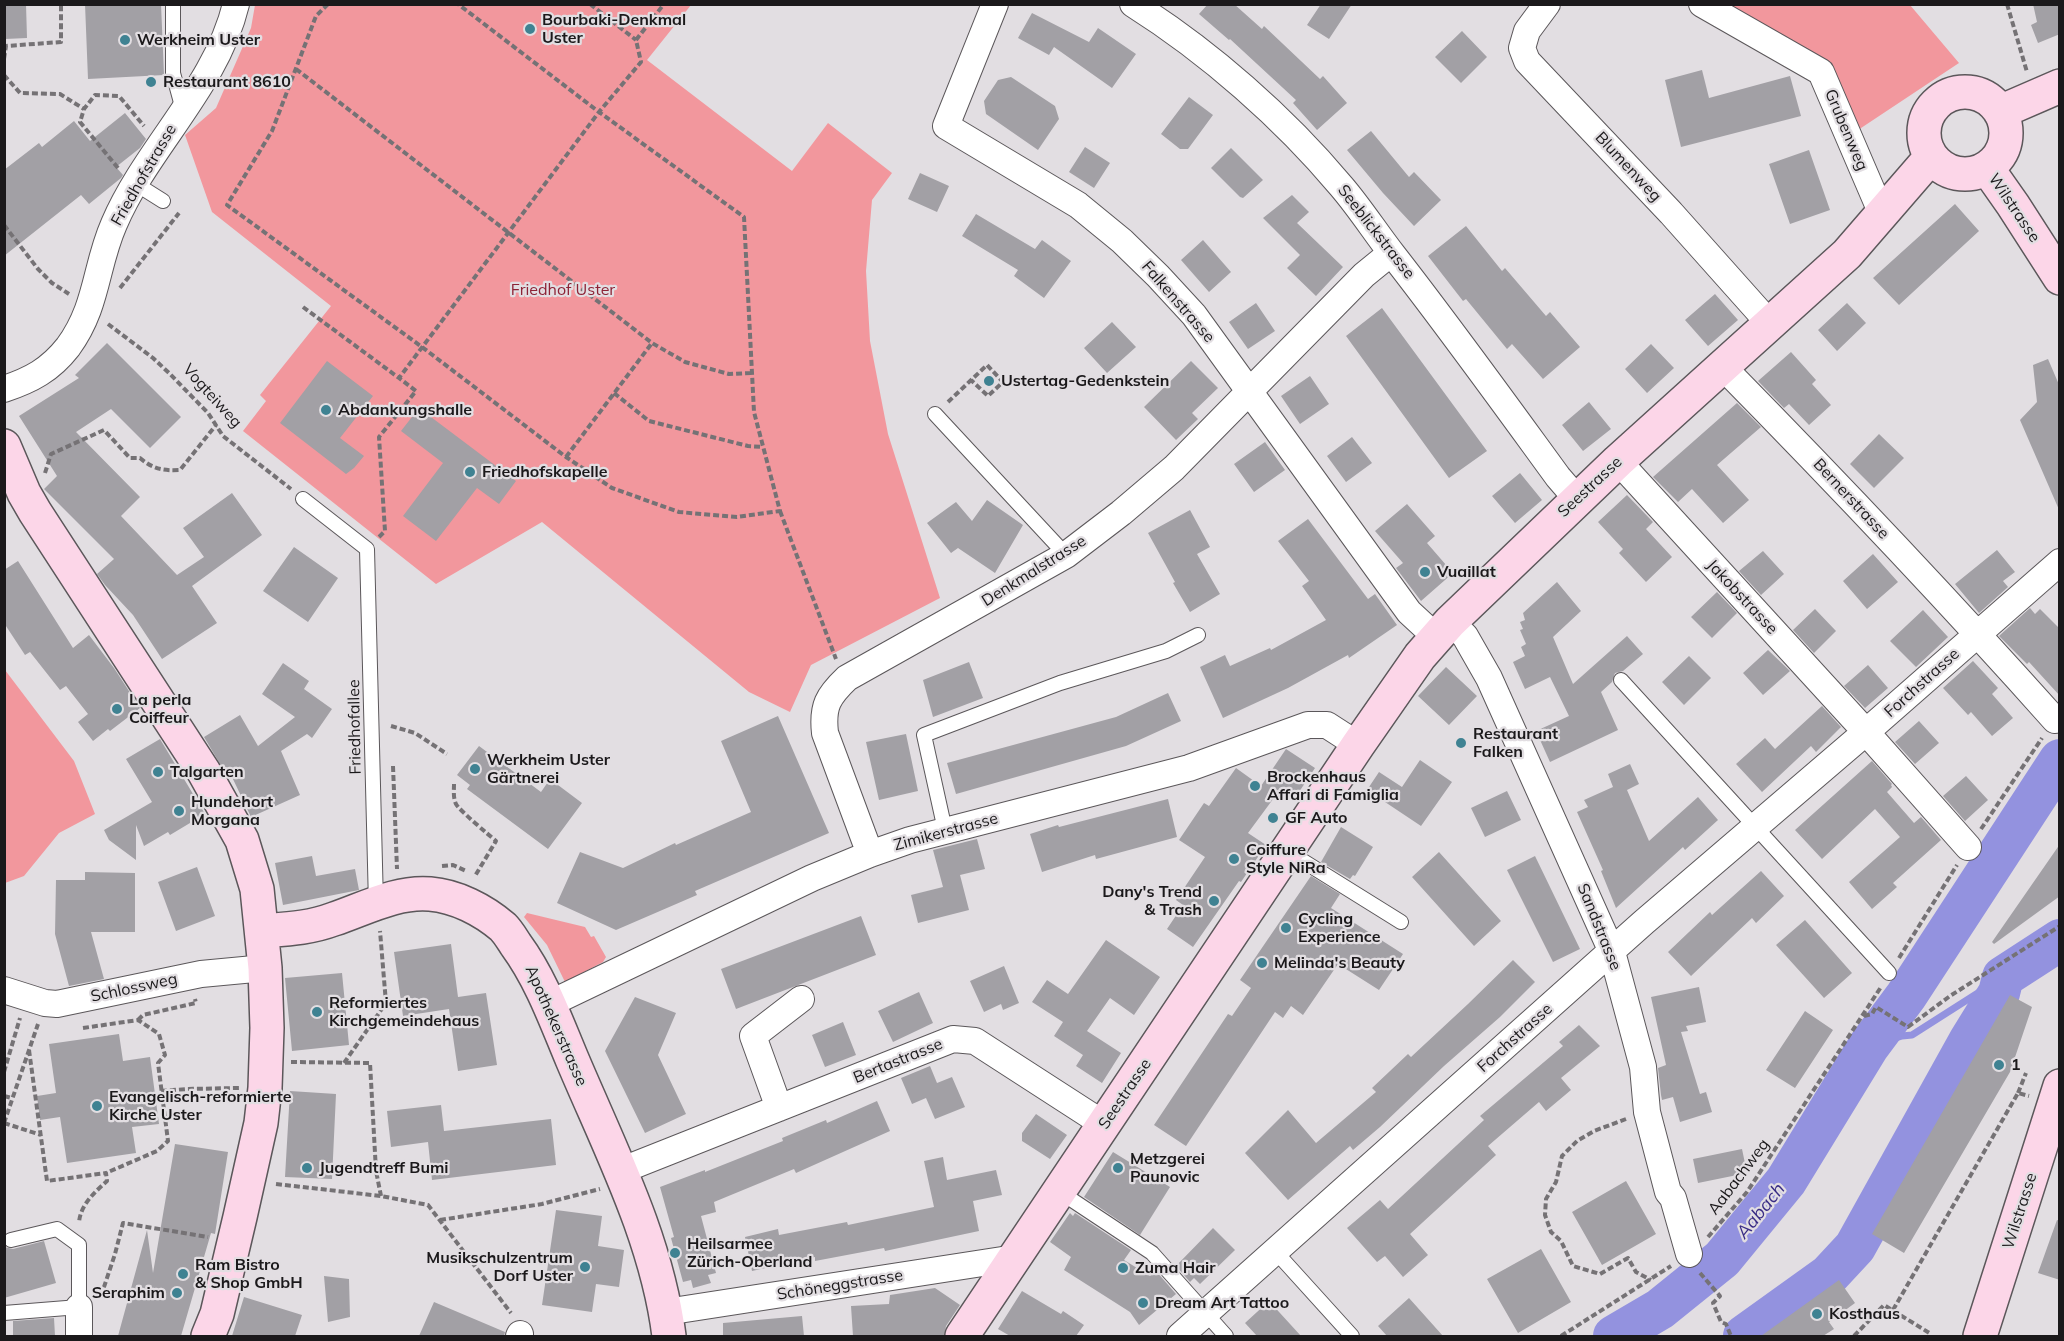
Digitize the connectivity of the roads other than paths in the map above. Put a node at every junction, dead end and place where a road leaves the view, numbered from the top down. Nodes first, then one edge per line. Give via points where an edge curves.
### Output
1 (173, 4) edge
2 (236, 4) edge
3 (994, 4) edge
4 (1133, 4) edge
5 (1547, 4) edge
6 (1702, 4) edge
7 (2060, 86) edge
8 (183, 110) junction
9 (2000, 112) junction
10 (1931, 157) junction
11 (1987, 168) junction
12 (135, 186) junction
13 (163, 201) dead end
14 (1882, 214) junction
15 (1391, 253) junction
16 (2060, 278) edge
17 (1770, 324) junction
18 (1724, 367) junction
19 (4, 389) edge
20 (1249, 390) junction
21 (938, 412) road end
22 (4, 446) edge
23 (1618, 461) junction
24 (24, 482) edge
25 (303, 499) road end
26 (1578, 499) junction
27 (1066, 555) junction
28 (2060, 562) edge
29 (1443, 630) junction
30 (1977, 633) junction
31 (1198, 635) dead end
32 (1621, 680) dead end
33 (2055, 720) dead end
34 (1866, 732) junction
35 (1358, 745) junction
36 (1755, 827) junction
37 (945, 830) junction
38 (1968, 847) dead end
39 (1287, 851) junction
40 (870, 854) junction
41 (378, 915) junction
42 (1401, 922) dead end
43 (263, 931) junction
44 (1612, 952) junction
45 (265, 968) junction
46 (1887, 977) road end
47 (4, 990) edge
48 (801, 999) dead end
49 (549, 1004) junction
50 (2046, 1092) edge
51 (779, 1108) junction
52 (1105, 1125) junction
53 (2051, 1139) edge
54 (613, 1179) junction
55 (1060, 1192) junction
56 (11, 1240) dead end
57 (1275, 1251) junction
58 (1015, 1258) junction
59 (1693, 1262) road end
60 (79, 1307) junction
61 (4, 1313) edge
62 (1206, 1314) junction
63 (667, 1324) edge
64 (79, 1336) edge
65 (208, 1336) edge
66 (962, 1336) edge
67 (1180, 1336) edge
68 (1226, 1336) edge
69 (1352, 1336) edge
70 (1980, 1336) edge

1 - 8 lane via 173,73
2 - 8 street, Friedhofstrasse via 216,55
3 - 20 street, Falkenstrasse via 946,126 1078,206 1122,241 1194,315
4 - 15 street, Seeblickstrasse via 1197,50 1300,141 1342,187
5 - 17 street, Blumenweg via 1527,31 1522,48 1527,61
6 - 14 street, Grubenweg via 1821,72
7 - 9 street
8 - 12 street, Friedhofstrasse
9 - 10 street via 1989,100 1974,93 1942,99 1930,111 1924,126
9 - 11 street via 2006,127 2005,143 1999,157
10 - 11 street via 1942,168 1957,174
10 - 14 street, Seestrasse
11 - 16 street, Wilstrasse
12 - 13 lane
12 - 19 street, Friedhofstrasse via 107,242 89,310 67,348 33,379
14 - 17 street, Seestrasse via 1847,254
15 - 20 street, Denkmalstrasse
15 - 26 street, Seeblickstrasse
17 - 18 street, Seestrasse
18 - 23 street, Seestrasse
18 - 30 street, Bernerstrasse
20 - 27 street, Denkmalstrasse via 1174,468
20 - 29 street, Falkenstrasse via 1409,612
21 - 27 lane
22 - 24 street
23 - 26 street, Seestrasse
23 - 34 street, Jakobstrasse
24 - 43 street via 242,840 257,889
25 - 41 lane, Friedhofallee via 367,549
26 - 29 street, Seestrasse
27 - 40 street, Denkmalstrasse via 847,678 826,703 825,733
28 - 30 street, Forchstrasse
29 - 35 street, Seestrasse via 1420,656
29 - 44 street, Sandstrasse via 1465,636 1489,678
30 - 33 street
30 - 34 street, Forchstrasse
31 - 37 lane via 1166,651 1059,683 924,735
32 - 36 lane
34 - 36 street, Forchstrasse
34 - 38 street
35 - 37 street, Zimikerstrasse via 1327,725 1308,725 1189,768
35 - 39 street, Seestrasse
36 - 44 street, Forchstrasse
36 - 46 lane
37 - 40 street, Zimikerstrasse
39 - 42 lane
39 - 52 street, Seestrasse
40 - 49 street, Zimikerstrasse
41 - 43 street, Apothekerstrasse
41 - 49 street, Apothekerstrasse via 396,897 429,894 469,904 504,928 523,954
43 - 45 street
44 - 57 street, Forchstrasse
44 - 59 street, Sandstrasse via 1643,1067 1647,1112 1668,1192
45 - 47 street, Schlossweg via 201,974 33,1008
45 - 65 street via 267,1064 261,1123 217,1314
48 - 51 street via 753,1036
49 - 54 street, Apothekerstrasse
50 - 53 street, Wilstrasse
51 - 52 street, Bertastrasse via 953,1039 975,1041
51 - 54 street, Bertastrasse
52 - 55 street, Seestrasse
53 - 70 street, Wilstrasse
54 - 63 street, Apothekerstrasse via 644,1231
55 - 58 street, Seestrasse
55 - 62 lane via 1152,1253
56 - 60 lane via 57,1229 79,1245
57 - 62 street, Forchstrasse
57 - 69 lane
58 - 63 street, Schöneggstrasse
58 - 66 street, Seestrasse
60 - 61 lane
60 - 64 street
62 - 67 street, Forchstrasse
62 - 68 lane

